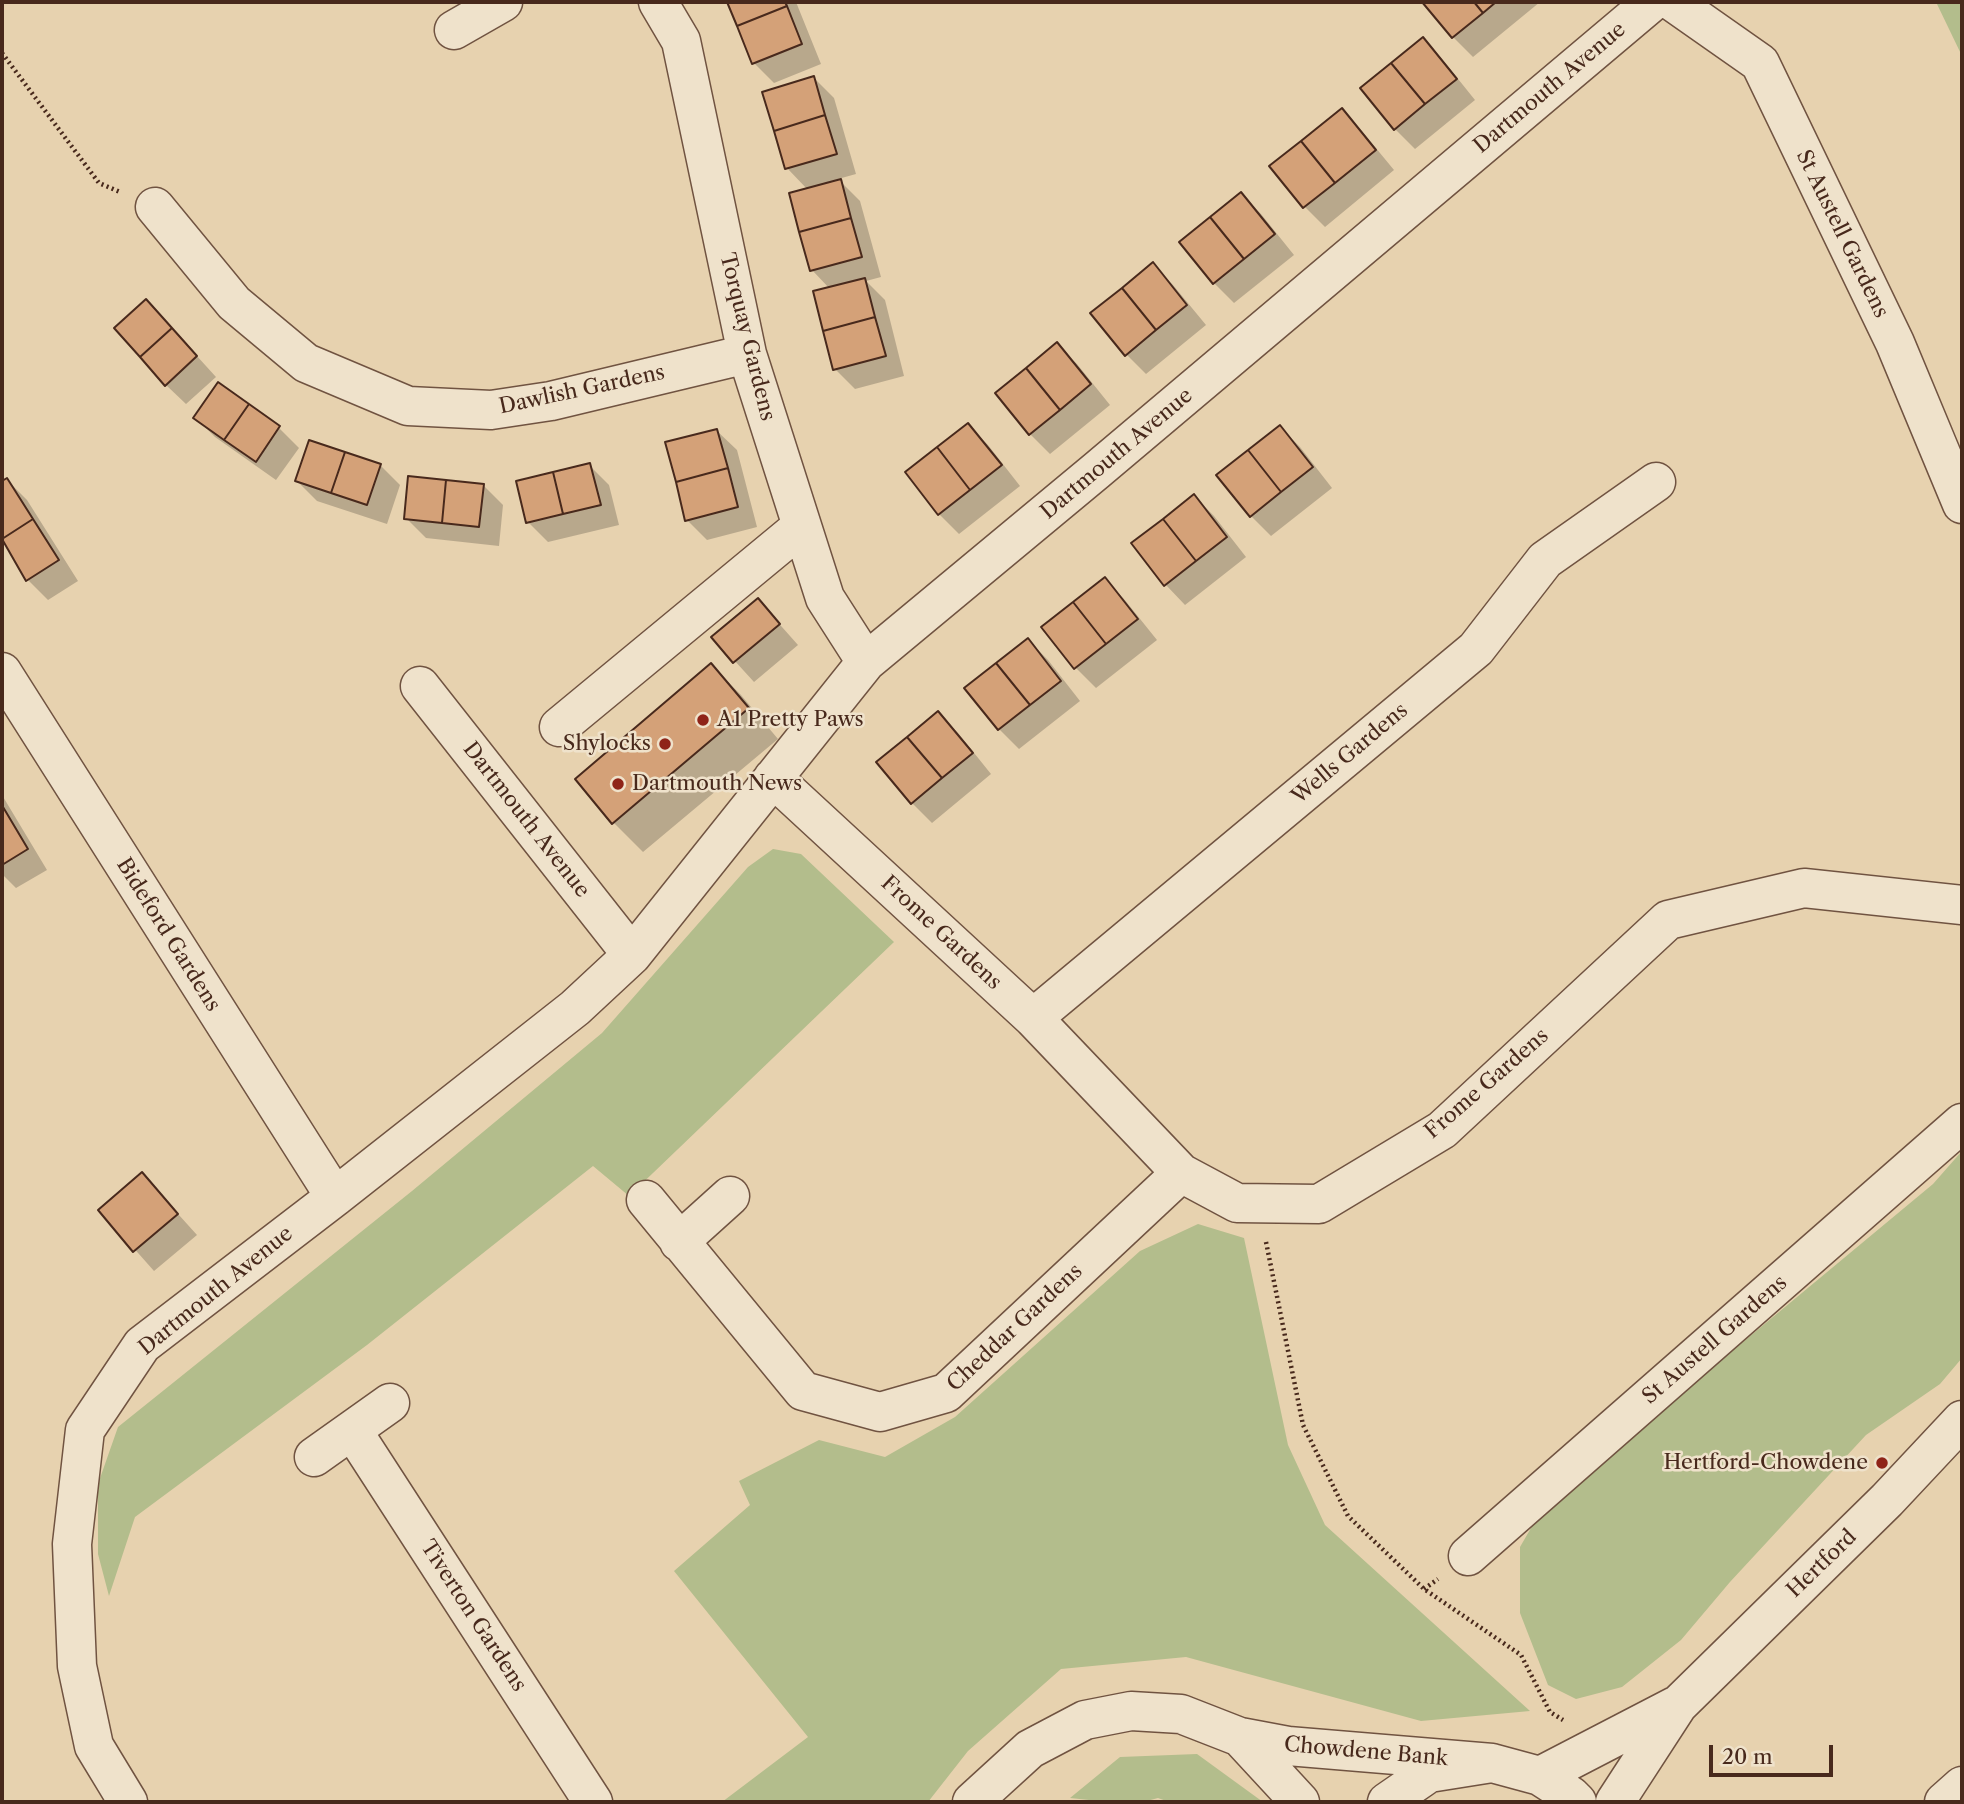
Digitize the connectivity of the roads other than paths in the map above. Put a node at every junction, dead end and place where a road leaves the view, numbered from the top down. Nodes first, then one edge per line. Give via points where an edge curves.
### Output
1 (503, 2) edge
2 (658, 2) edge
3 (1651, 2) edge
4 (1673, 2) edge
5 (454, 30) dead end
6 (155, 207) road end
7 (747, 354) junction
8 (1656, 482) dead end
9 (1962, 504) edge
10 (801, 527) junction
11 (866, 662) junction
12 (2, 672) edge
13 (420, 686) dead end
14 (559, 727) dead end
15 (773, 778) junction
16 (1962, 905) edge
17 (632, 954) junction
18 (1034, 1018) junction
19 (1962, 1123) edge
20 (1181, 1173) junction
21 (730, 1196) dead end
22 (335, 1197) junction
23 (646, 1200) dead end
24 (679, 1242) junction
25 (390, 1404) dead end
26 (1962, 1420) edge
27 (352, 1430) junction
28 (314, 1457) dead end
29 (1468, 1556) dead end
30 (1678, 1705) junction
31 (1240, 1737) junction
32 (1492, 1763) junction
33 (1540, 1776) junction
34 (1962, 1786) edge
35 (128, 1802) edge
36 (593, 1802) edge
37 (972, 1802) edge
38 (1300, 1802) edge
39 (1387, 1802) edge
40 (1577, 1802) edge
41 (1615, 1802) edge
42 (1944, 1802) edge

1 - 5 street
2 - 7 street, Torquay Gardens via 681,41
3 - 11 street, Dartmouth Avenue
4 - 9 street, St Austell Gardens via 1760,63 1895,343
6 - 7 street, Dawlish Gardens via 234,303 306,363 408,406 491,410 551,401
7 - 10 street, Torquay Gardens
8 - 18 street, Wells Gardens via 1545,560 1476,649
10 - 11 street, Torquay Gardens via 825,598
10 - 14 street
11 - 15 street, Dartmouth Avenue
12 - 22 street, Bideford Gardens
13 - 17 street, Dartmouth Avenue
15 - 17 street, Dartmouth Avenue
15 - 18 street, Frome Gardens
16 - 20 street, Frome Gardens via 1804,888 1668,920 1442,1130 1319,1204 1237,1203
17 - 22 street, Dartmouth Avenue via 575,1008
18 - 20 street, Frome Gardens
19 - 29 street, St Austell Gardens
20 - 24 street, Cheddar Gardens via 946,1393 880,1412 803,1391
21 - 24 street
22 - 35 street, Dartmouth Avenue via 142,1345 85,1430 72,1544 77,1666 93,1746
23 - 24 street, Cheddar Gardens
25 - 27 street
26 - 30 street, Hertford
27 - 28 street
27 - 36 street, Tiverton Gardens
30 - 33 street, Hertford
30 - 41 street, Hertford
31 - 32 street, Chowdene Bank via 1288,1746
31 - 37 street, Chowdene Bank via 1181,1714 1131,1711 1085,1720 1030,1749
31 - 38 street, Chowdene Bank
32 - 33 street
32 - 39 street via 1429,1773
33 - 40 street
34 - 42 street

